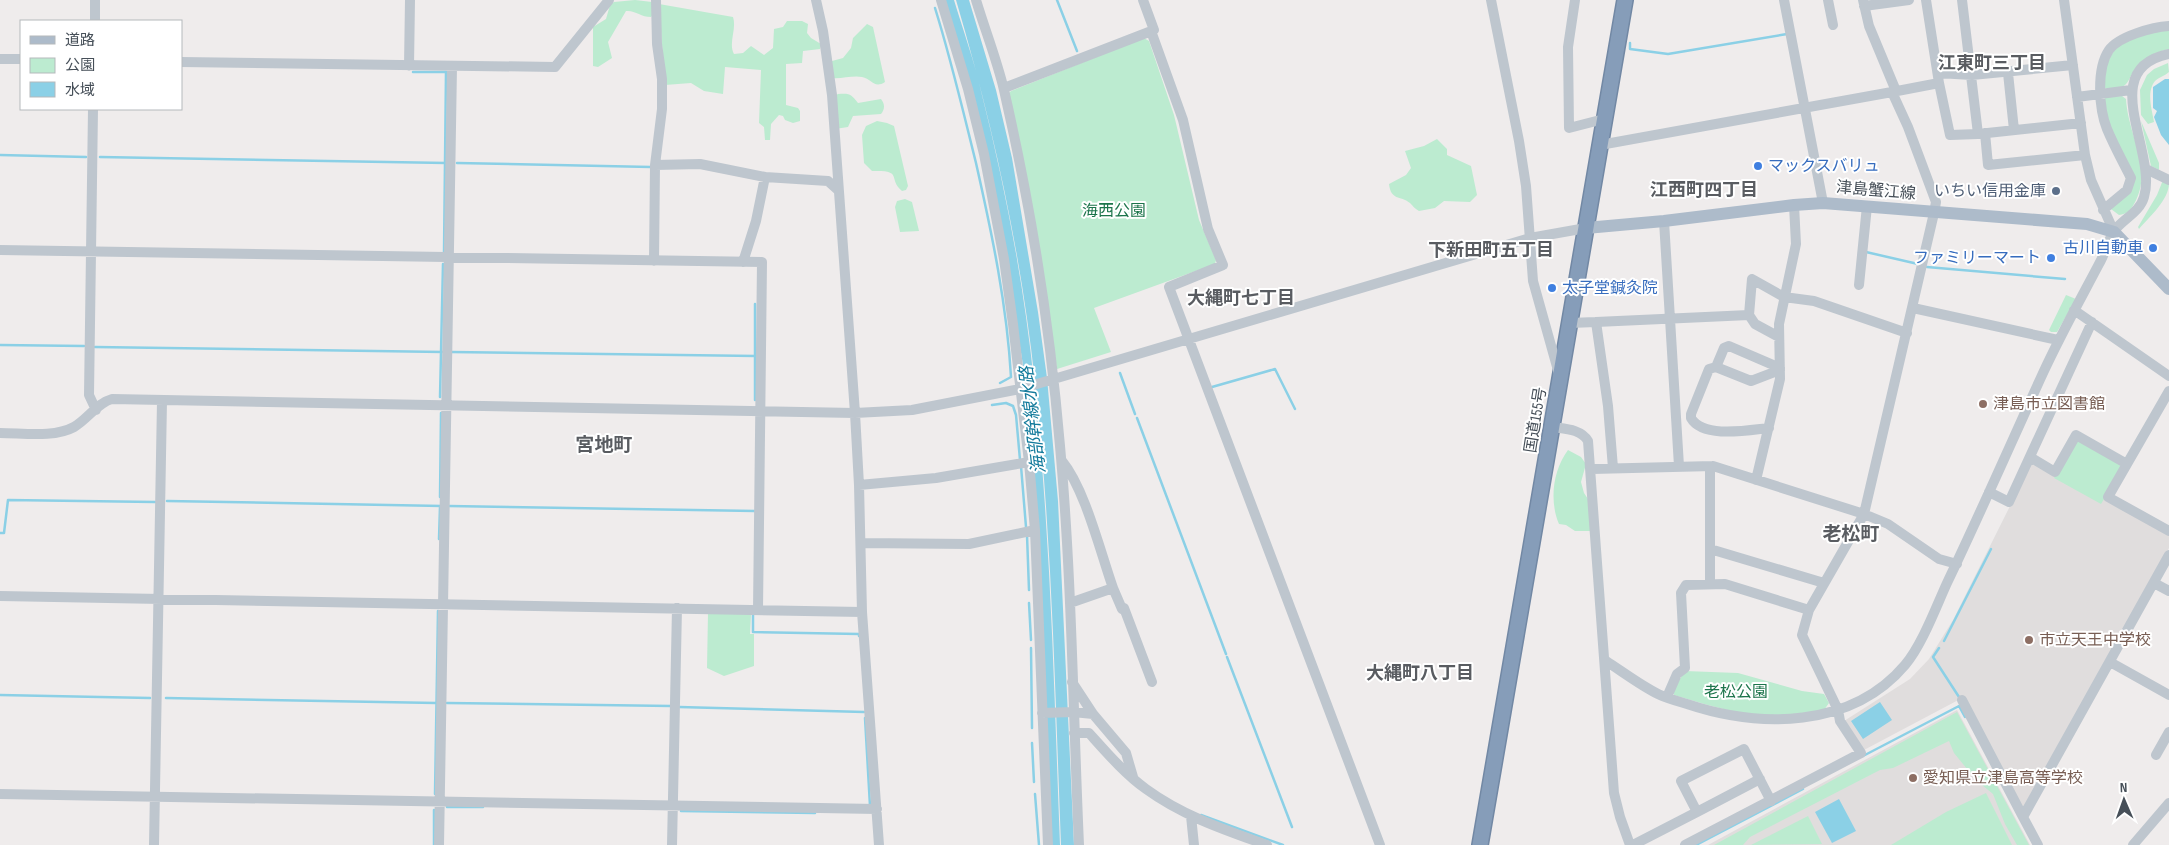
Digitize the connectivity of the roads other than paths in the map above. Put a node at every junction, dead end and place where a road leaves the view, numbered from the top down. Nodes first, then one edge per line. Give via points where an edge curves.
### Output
1 (95, 0) edge
2 (410, 0) edge
3 (609, 0) edge
4 (656, 0) edge
5 (816, 0) edge
6 (941, 0) edge
7 (976, 0) edge
8 (1142, 0) edge
9 (1491, 0) edge
10 (1575, 0) edge
11 (1624, 0) edge
12 (1784, 0) edge
13 (1828, 0) edge
14 (1909, 0) edge
15 (1926, 0) edge
16 (1962, 0) edge
17 (2064, 0) edge
18 (1863, 3) edge
19 (95, 20) edge
20 (1834, 25) dead end
21 (2169, 26) edge
22 (1151, 31) junction
23 (2169, 54) edge
24 (0, 59) edge
25 (20, 59) edge
26 (182, 62) edge
27 (2073, 65) junction
28 (408, 66) junction
29 (452, 67) junction
30 (2008, 73) junction
31 (1972, 75) junction
32 (1938, 78) junction
33 (1004, 88) junction
34 (2131, 90) junction
35 (1894, 92) junction
36 (2099, 94) junction
37 (2077, 97) junction
38 (1804, 108) junction
39 (94, 110) edge
40 (1604, 119) junction
41 (2081, 122) junction
42 (2014, 130) junction
43 (1981, 133) junction
44 (1600, 145) junction
45 (2085, 155) junction
46 (655, 165) junction
47 (836, 167) junction
48 (2146, 169) junction
49 (765, 177) junction
50 (2169, 180) edge
51 (828, 181) junction
52 (838, 190) junction
53 (1823, 203) junction
54 (1794, 205) junction
55 (1867, 206) junction
56 (2103, 210) junction
57 (1934, 213) junction
58 (1664, 221) junction
59 (1586, 228) junction
60 (2114, 232) junction
61 (1530, 238) junction
62 (0, 250) edge
63 (91, 252) junction
64 (449, 257) junction
65 (654, 261) junction
66 (743, 262) junction
67 (1859, 285) dead end
68 (2169, 289) edge
69 (1784, 297) junction
70 (1913, 308) junction
71 (2074, 310) junction
72 (1749, 315) junction
73 (1671, 320) junction
74 (1596, 322) junction
75 (2092, 322) junction
76 (1570, 323) junction
77 (1907, 333) junction
78 (1779, 337) junction
79 (1189, 340) junction
80 (2058, 340) junction
81 (1716, 367) junction
82 (1780, 369) junction
83 (2169, 376) edge
84 (1560, 378) junction
85 (1051, 380) junction
86 (1022, 389) junction
87 (2169, 391) edge
88 (162, 401) junction
89 (446, 406) junction
90 (96, 410) junction
91 (761, 411) junction
92 (855, 413) junction
93 (1552, 427) junction
94 (1769, 428) junction
95 (0, 433) edge
96 (2030, 457) junction
97 (1062, 461) junction
98 (1029, 462) junction
99 (2127, 464) junction
100 (1679, 466) junction
101 (1713, 466) junction
102 (1613, 468) junction
103 (1592, 469) junction
104 (1756, 480) junction
105 (859, 485) junction
106 (1989, 492) junction
107 (1864, 514) junction
108 (1035, 530) junction
109 (2169, 531) edge
110 (861, 543) junction
111 (1710, 549) junction
112 (2169, 555) edge
113 (1957, 564) junction
114 (1710, 583) junction
115 (1824, 583) junction
116 (2154, 583) junction
117 (1113, 588) junction
118 (2169, 591) edge
119 (0, 596) edge
120 (159, 599) junction
121 (1070, 603) junction
122 (443, 604) junction
123 (677, 608) junction
124 (758, 610) junction
125 (1809, 610) junction
126 (862, 612) junction
127 (1606, 661) junction
128 (2110, 662) junction
129 (1072, 681) junction
130 (1152, 682) dead end
131 (2169, 695) edge
132 (1667, 697) junction
133 (1962, 700) dead end
134 (1838, 710) junction
135 (1071, 712) junction
136 (1042, 713) junction
137 (1093, 714) junction
138 (2169, 732) edge
139 (1074, 733) junction
140 (2156, 755) dead end
141 (1133, 778) junction
142 (1760, 779) junction
143 (0, 794) edge
144 (154, 796) junction
145 (440, 801) junction
146 (1771, 801) junction
147 (2169, 804) edge
148 (673, 806) junction
149 (877, 809) junction
150 (1697, 812) junction
151 (1191, 816) junction
152 (2023, 816) junction
153 (154, 845) edge
154 (440, 845) edge
155 (672, 845) edge
156 (880, 845) edge
157 (1048, 845) edge
158 (1079, 845) edge
159 (1194, 845) edge
160 (1267, 845) edge
161 (1380, 845) edge
162 (1480, 845) edge
163 (1632, 845) edge
164 (1685, 845) edge
165 (2038, 845) edge
166 (2133, 845) edge

1 - 19 street
2 - 28 street
3 - 29 street via 555,67
4 - 46 street via 662,109
5 - 47 street via 832,95
6 - 86 street via 984,154 1004,259
7 - 33 street
8 - 22 street via 1154,30
9 - 61 street via 1519,141
10 - 40 street via 1568,47 1570,128
11 - 40 highway, 国道155号
12 - 38 street
13 - 20 street
14 - 18 street
15 - 32 street
16 - 31 street
17 - 27 street
18 - 35 street
21 - 36 street via 2119,41 2109,50
22 - 33 street
22 - 79 street via 1183,120 1208,229 1223,265 1169,287
23 - 34 street via 2147,64 2138,73
24 - 25 street
26 - 28 street
27 - 30 street
27 - 37 street
28 - 29 street
29 - 64 street
30 - 31 street
30 - 42 street
31 - 32 street
31 - 43 street
32 - 35 street
32 - 43 street via 1950,135
33 - 85 street via 1040,279
34 - 36 street
34 - 48 street via 2133,114
35 - 38 street
35 - 57 street via 1936,202
36 - 37 street
36 - 56 street via 2106,128 2131,178 2127,190
37 - 41 street
38 - 44 street
38 - 53 street
39 - 63 street
40 - 44 highway, 国道155号
41 - 42 street
41 - 45 street
42 - 43 street
43 - 45 street via 1988,165
44 - 59 highway, 国道155号
45 - 56 street
46 - 49 street via 700,164
46 - 65 street
47 - 51 street
47 - 52 street
48 - 50 street
48 - 60 street via 2144,199
49 - 51 street
49 - 66 street
51 - 52 street
52 - 92 street
53 - 54 main road, 津島蟹江線
53 - 55 main road, 津島蟹江線
54 - 58 main road, 津島蟹江線
54 - 69 street via 1796,244
55 - 57 main road, 津島蟹江線
55 - 67 street
56 - 60 street
57 - 60 main road, 津島蟹江線 via 2087,224
57 - 70 street
58 - 59 main road, 津島蟹江線
58 - 73 street
59 - 61 street
59 - 76 highway, 国道155号
60 - 68 main road, 津島蟹江線
60 - 71 street
61 - 79 street
61 - 84 street via 1533,280
62 - 63 street
63 - 64 street
63 - 90 street via 89,395
64 - 65 street
64 - 89 street
65 - 66 street
66 - 91 street via 762,262
69 - 72 street via 1752,279
69 - 77 street via 1814,301
69 - 78 street
70 - 77 street
70 - 80 street
71 - 75 street
71 - 80 street
72 - 73 street
72 - 78 street via 1755,324
73 - 74 street
73 - 100 street
74 - 76 street
74 - 102 street
75 - 83 street
75 - 96 street
76 - 84 highway, 国道155号
77 - 107 street
78 - 82 street
79 - 85 street
79 - 161 street
80 - 106 street
81 - 82 street via 1750,381
81 - 82 street via 1724,348 1729,346
81 - 94 street via 1709,369 1691,414 1693,422 1721,432
82 - 94 street
84 - 93 highway, 国道155号
85 - 86 street
85 - 97 street
86 - 92 street via 912,410
86 - 98 street
87 - 99 street
88 - 89 street
88 - 90 street via 112,399
88 - 120 street
89 - 91 street
89 - 122 street
90 - 95 street via 67,430
91 - 92 street
91 - 124 street
92 - 105 street
93 - 103 street via 1585,436
93 - 162 highway, 国道155号
94 - 104 street
96 - 99 street via 2055,472 2076,435
96 - 106 street via 2009,502
97 - 117 street via 1079,492
97 - 121 street
98 - 105 street via 936,478
98 - 108 street
99 - 109 street via 2108,497
100 - 101 street
100 - 102 street
101 - 104 street
101 - 111 street via 1710,470
102 - 103 street
103 - 127 street
104 - 107 street
105 - 110 street
106 - 113 street
107 - 113 street via 1888,524 1939,559
107 - 115 street
108 - 110 street via 969,544
108 - 136 street
110 - 126 street
111 - 114 street
111 - 115 street
112 - 116 street
113 - 134 street via 1906,664 1865,698
114 - 125 street via 1725,584
114 - 132 street via 1686,585 1681,593 1685,668 1678,674
115 - 125 street
116 - 118 street
116 - 128 street
117 - 121 street
117 - 130 street
119 - 120 street
120 - 122 street
120 - 144 street
121 - 129 street
122 - 123 street
122 - 145 street
123 - 124 street
123 - 148 street
124 - 126 street
125 - 134 street via 1802,635
126 - 149 street
127 - 132 street
127 - 163 street via 1614,793 1620,818
128 - 131 street
128 - 152 street
129 - 135 street
129 - 137 street
132 - 134 street via 1717,714 1768,720 1822,716
133 - 152 street
134 - 146 street via 1840,721 1861,753
135 - 136 street
135 - 137 street
135 - 139 street
136 - 157 street
137 - 141 street via 1126,753
138 - 140 street
139 - 141 street via 1089,733
139 - 158 street
141 - 151 street
142 - 146 street
142 - 150 street
142 - 150 street via 1744,749 1681,781
143 - 144 street
144 - 145 street
144 - 153 street
145 - 148 street
145 - 154 street
146 - 164 street
147 - 166 street
148 - 149 street
148 - 155 street
149 - 156 street
150 - 163 street
151 - 159 street
151 - 160 street
152 - 165 street

